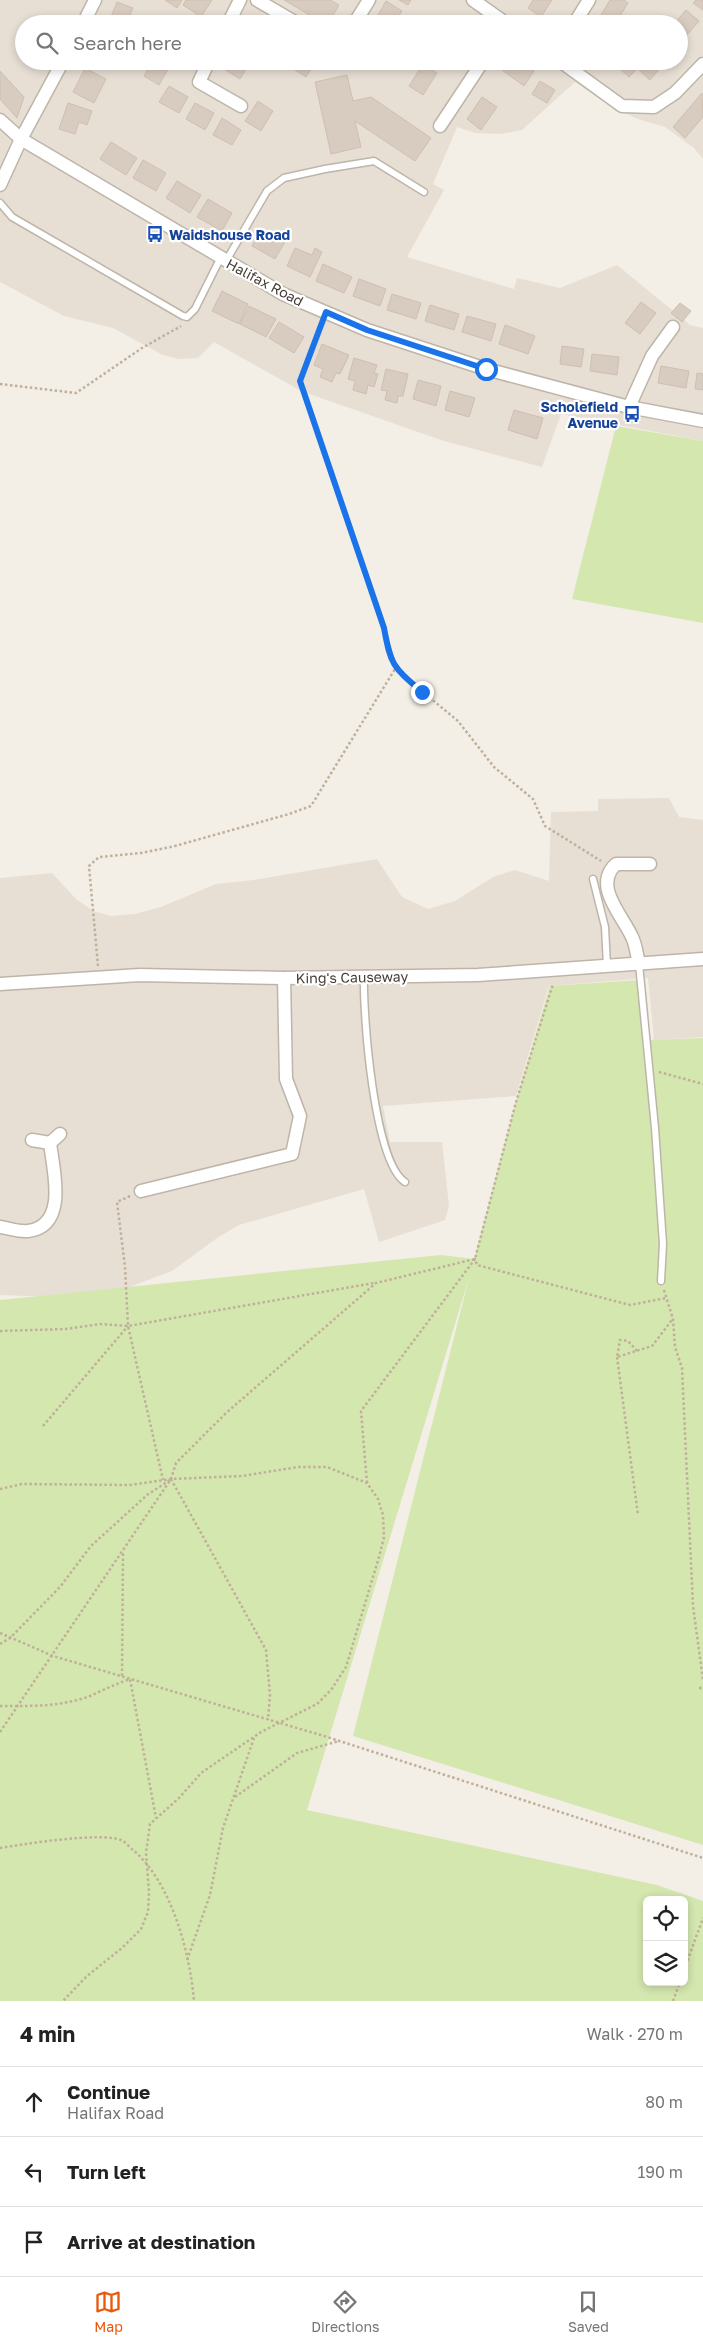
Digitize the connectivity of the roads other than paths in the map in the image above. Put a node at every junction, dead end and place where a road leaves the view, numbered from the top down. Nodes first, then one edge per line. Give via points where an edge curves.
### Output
1 (94, 0) edge
2 (240, 0) edge
3 (257, 0) edge
4 (369, 0) edge
5 (474, 0) edge
6 (589, 0) edge
7 (86, 15) edge
8 (232, 15) edge
9 (283, 15) edge
10 (360, 15) edge
11 (495, 15) edge
12 (580, 15) edge
13 (703, 64) edge
14 (58, 70) edge
15 (205, 70) edge
16 (477, 70) edge
17 (572, 70) edge
18 (241, 106) dead end
19 (0, 120) edge
20 (440, 126) dead end
21 (21, 139) junction
22 (0, 185) edge
23 (424, 192) dead end
24 (0, 203) edge
25 (223, 260) junction
26 (673, 327) dead end
27 (628, 407) junction
28 (703, 420) edge
29 (650, 864) dead end
30 (593, 879) dead end
31 (703, 960) edge
32 (639, 964) junction
33 (607, 968) junction
34 (364, 977) junction
35 (284, 978) junction
36 (0, 984) edge
37 (32, 1140) dead end
38 (405, 1182) dead end
39 (141, 1191) road end
40 (0, 1227) edge
41 (661, 1281) road end

1 - 7 street
2 - 8 street
3 - 9 street
4 - 10 street
5 - 11 street
6 - 12 street
13 - 17 street via 675,93 654,107 622,106
14 - 21 street
15 - 18 street via 199,82
16 - 20 street
19 - 21 street, Halifax Road
21 - 22 street
21 - 25 street, Halifax Road
23 - 25 lane via 374,161 284,178 267,191
24 - 25 lane via 12,217 187,317
25 - 27 street, Halifax Road via 283,294 367,330 486,369
26 - 27 street via 652,356
27 - 28 street, Halifax Road
29 - 32 street via 616,864 607,884 613,908 632,937
30 - 33 lane via 605,927
31 - 32 street, King's Causeway
32 - 33 street, King's Causeway
32 - 41 lane via 663,1244
33 - 34 street, King's Causeway via 478,976
34 - 35 street, King's Causeway
34 - 38 lane via 365,1026 384,1139 388,1159 398,1177
35 - 36 street, King's Causeway via 140,975
35 - 39 street via 286,1079 300,1116 292,1154
37 - 40 street via 55,1139 57,1192 53,1213 43,1225 28,1231

